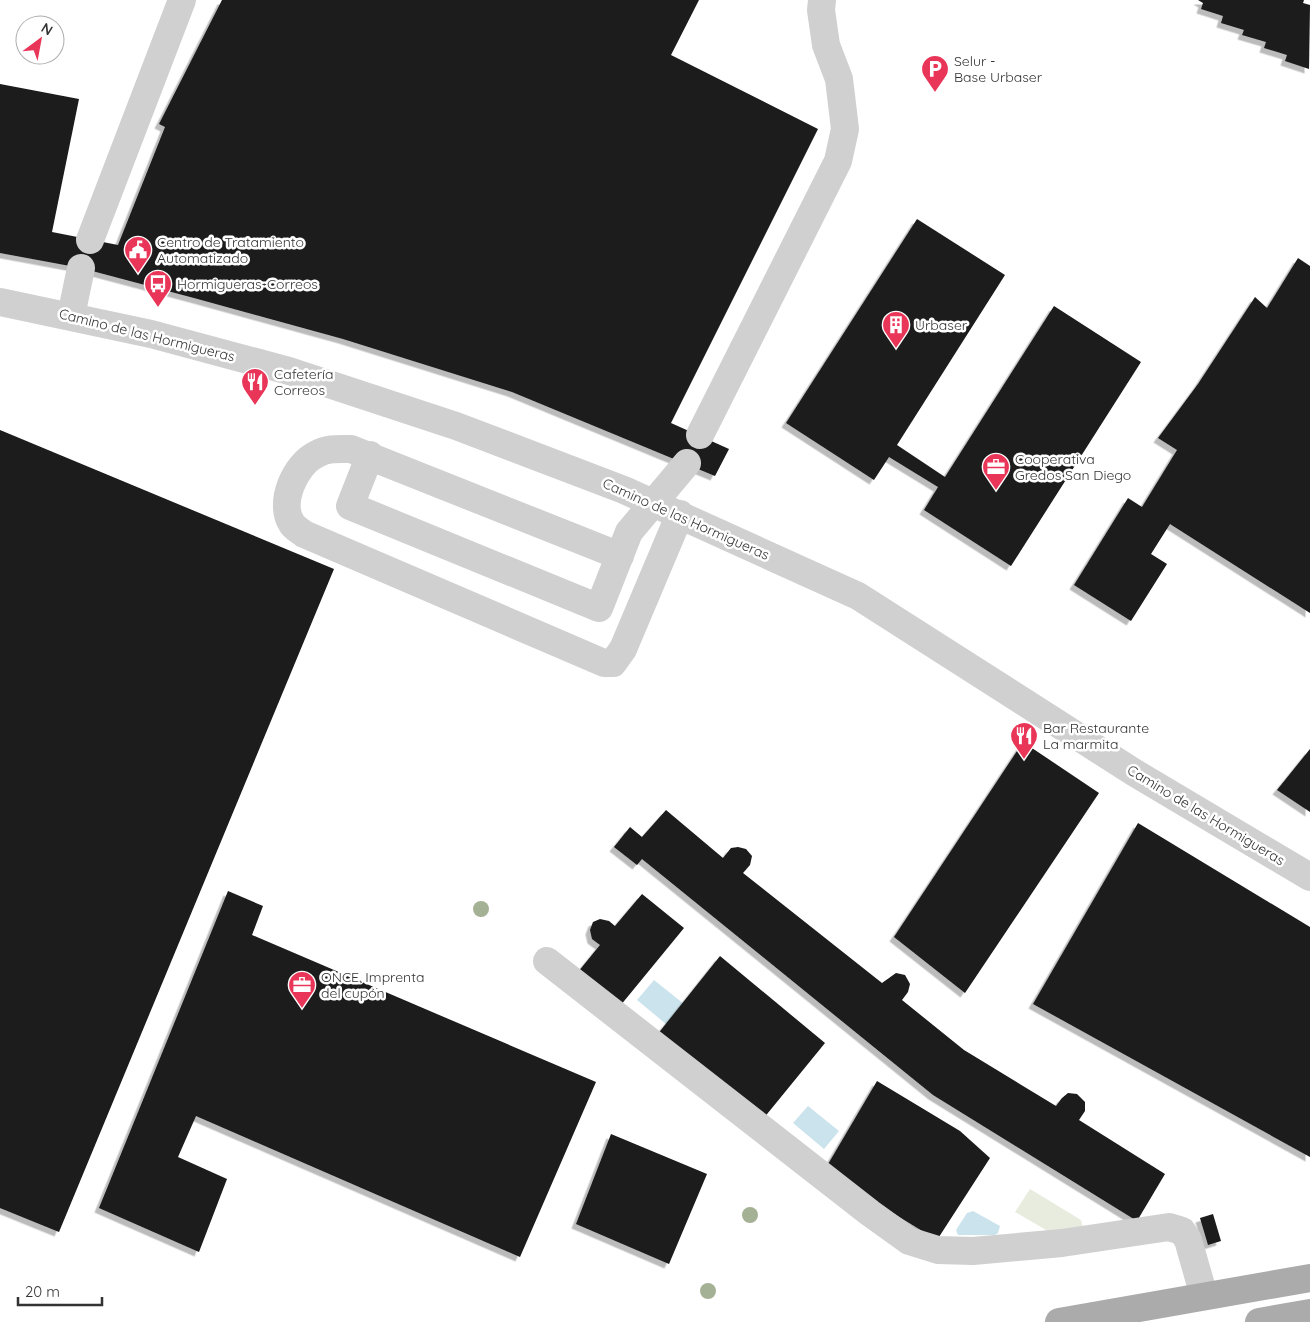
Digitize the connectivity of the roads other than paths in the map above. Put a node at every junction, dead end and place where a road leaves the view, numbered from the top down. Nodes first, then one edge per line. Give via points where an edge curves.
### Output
1 (182, 0) edge
2 (822, 0) edge
3 (90, 240) dead end
4 (81, 268) dead end
5 (0, 302) edge
6 (71, 316) junction
7 (700, 436) dead end
8 (370, 455) junction
9 (687, 463) dead end
10 (652, 502) junction
11 (680, 514) junction
12 (624, 544) junction
13 (1306, 866) edge
14 (547, 961) dead end
15 (1310, 1278) edge
16 (1204, 1296) junction
17 (1310, 1313) edge
18 (1059, 1322) edge
19 (1259, 1322) edge

1 - 3 street
2 - 7 street via 826,46 839,79 845,129 838,162
4 - 6 street
5 - 6 street, Camino de las Hormigueras
6 - 10 street, Camino de las Hormigueras via 289,371 456,426
8 - 11 street via 351,449 330,448 315,454 296,476 287,498 287,512 292,525 304,534 604,664 613,662 624,649
8 - 12 street
8 - 12 street via 350,506 600,608
9 - 10 street
10 - 11 street, Camino de las Hormigueras
10 - 12 street
11 - 13 street, Camino de las Hormigueras via 858,596 1134,773
14 - 16 street via 909,1241 938,1250 973,1251 1062,1244 1169,1227 1182,1230 1188,1240
15 - 16 main road
16 - 18 main road
17 - 19 main road

